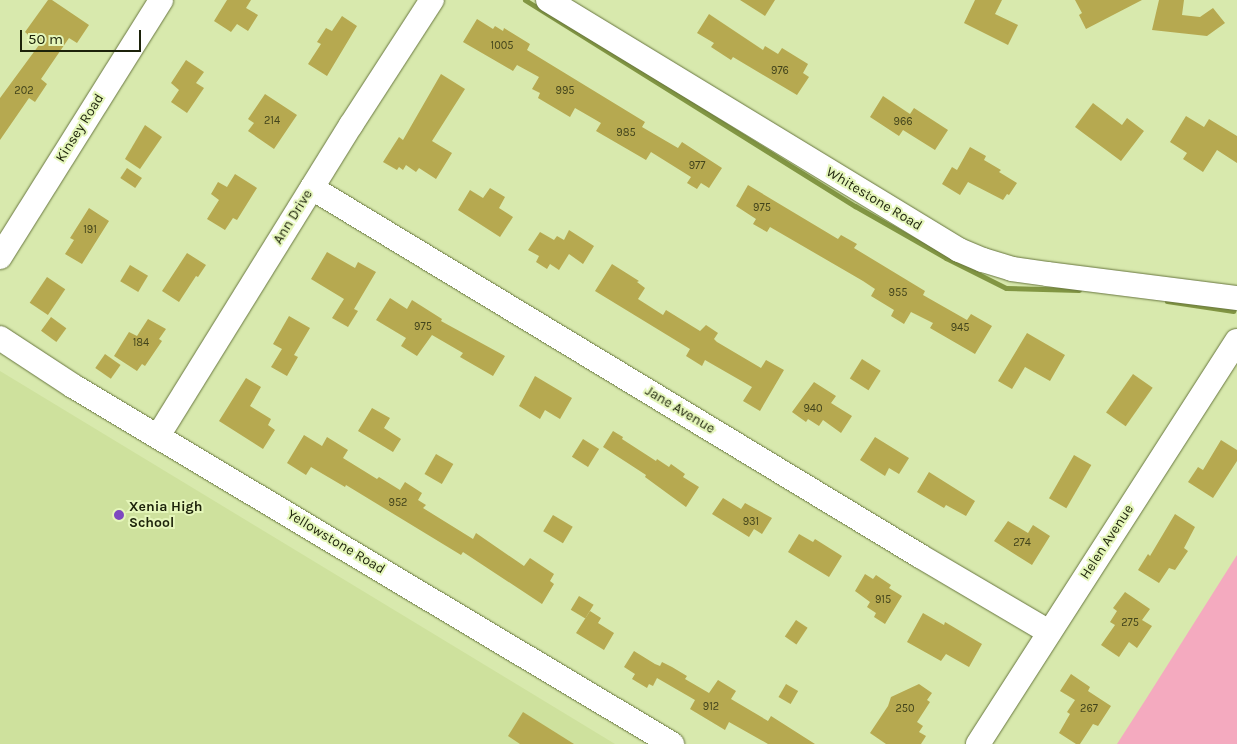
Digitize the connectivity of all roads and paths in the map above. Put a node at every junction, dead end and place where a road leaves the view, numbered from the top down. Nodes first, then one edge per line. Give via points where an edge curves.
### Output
1 (161, 0) edge
2 (432, 0) edge
3 (548, 0) edge
4 (312, 188) junction
5 (0, 257) edge
6 (1237, 298) edge
7 (0, 338) edge
8 (1237, 341) edge
9 (158, 436) junction
10 (1049, 632) junction
11 (672, 744) edge
12 (978, 744) edge

1 - 5 street, Kinsey Road
2 - 4 street, Ann Drive
3 - 6 street, Whitestone Road via 975,257 1012,269
4 - 9 street, Ann Drive
4 - 10 street, Jane Avenue
7 - 9 street, Yellowstone Road
8 - 10 street, Helen Avenue
9 - 11 street, Yellowstone Road
10 - 12 street, Helen Avenue

